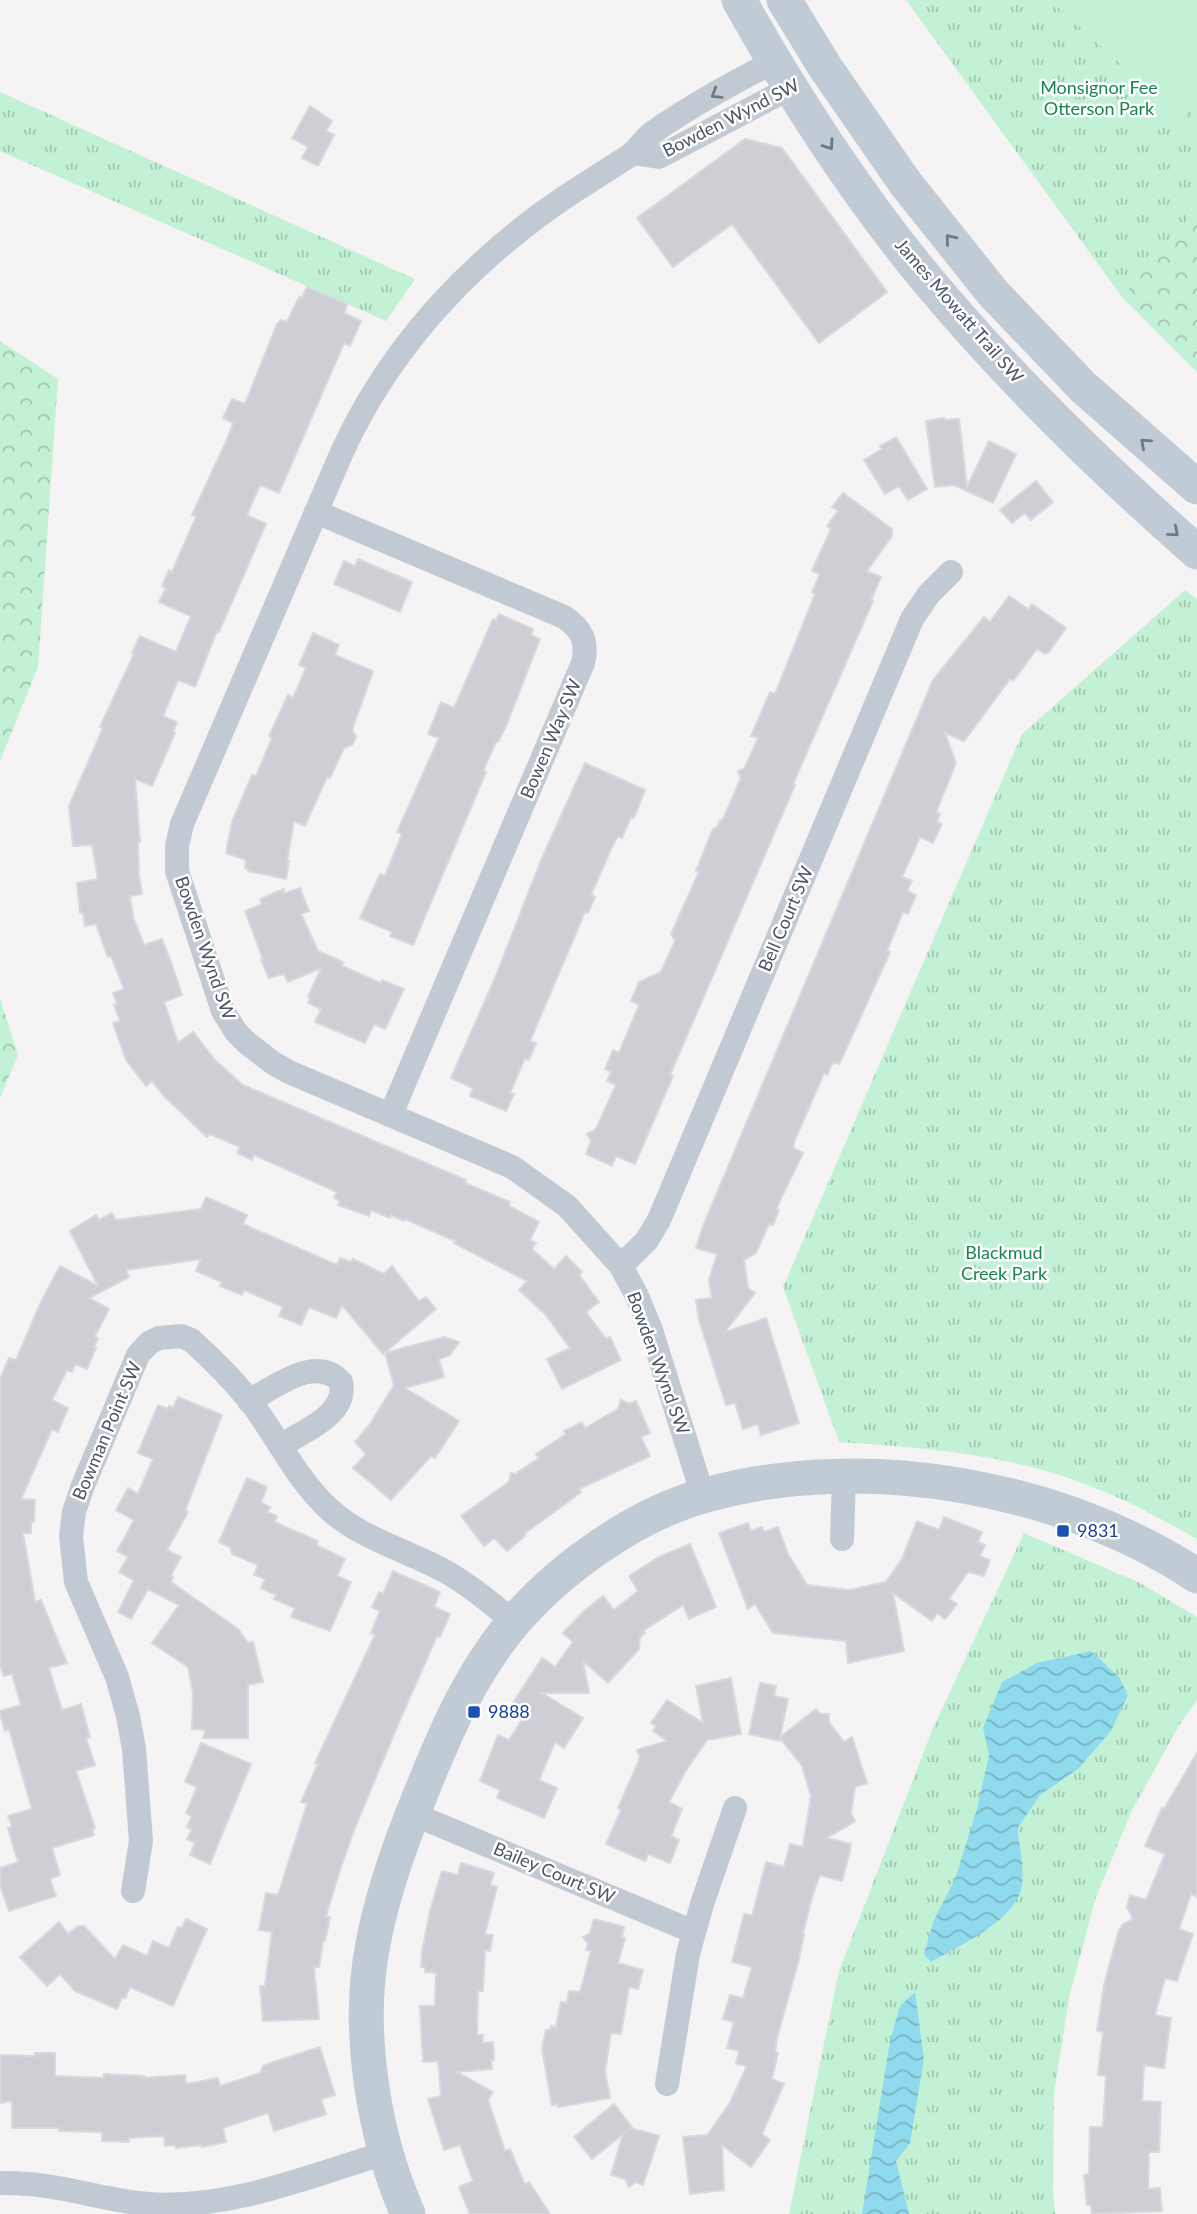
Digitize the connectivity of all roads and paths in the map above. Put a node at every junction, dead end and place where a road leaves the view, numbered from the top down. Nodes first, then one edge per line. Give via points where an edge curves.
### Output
1 (739, 0) edge
2 (784, 0) edge
3 (817, 55) junction
4 (784, 74) junction
5 (1197, 487) edge
6 (316, 512) junction
7 (1197, 552) edge
8 (951, 572) dead end
9 (391, 1114) junction
10 (621, 1266) junction
11 (249, 1401) junction
12 (280, 1446) junction
13 (844, 1477) junction
14 (703, 1496) junction
15 (842, 1539) dead end
16 (1197, 1576) edge
17 (514, 1622) junction
18 (735, 1808) dead end
19 (413, 1814) junction
20 (133, 1891) dead end
21 (694, 1932) junction
22 (667, 2084) dead end
23 (386, 2153) junction
24 (0, 2183) edge
25 (194, 2209) edge
26 (408, 2214) edge

1 - 4 street, James Mowatt Trail SW
2 - 3 street
3 - 4 street, Bowden Wynd SW
5 -> 3 street via 1083,387 993,293 905,184
4 - 6 street, Bowden Wynd SW via 659,157 633,153 541,213 475,267 403,350 369,400
4 -> 7 street, James Mowatt Trail SW via 871,205 973,334 1053,418
6 - 9 street, Bowden Wynd SW via 182,824 177,871 223,1011 236,1032 281,1067
6 - 9 street, Bowen Way SW via 564,617 579,629 585,646 583,663
8 - 10 street, Bell Court SW via 912,619 659,1220
9 - 10 street, Bowden Wynd SW via 528,1176 567,1206
10 - 14 street, Bowden Wynd SW via 651,1331
11 - 12 street, Bowman Point SW
11 - 12 street via 316,1370 334,1374 341,1382 341,1398 331,1414
11 - 20 street, Bowman Point SW via 191,1340 169,1335 149,1343 133,1366 74,1512 71,1536 76,1581 117,1677 134,1749 141,1841
12 - 17 street, Bowman Point SW via 314,1494 345,1522 442,1570
13 - 14 street via 787,1479
13 - 15 street
13 - 16 street via 953,1484 1054,1509 1145,1545
14 - 17 street via 651,1517 581,1560
17 - 19 street via 458,1707
18 - 21 street
19 - 21 street, Bailey Court SW
19 - 23 street via 382,1904 367,1983 371,2075
21 - 22 street
23 - 25 street
23 - 26 street
24 - 25 street

